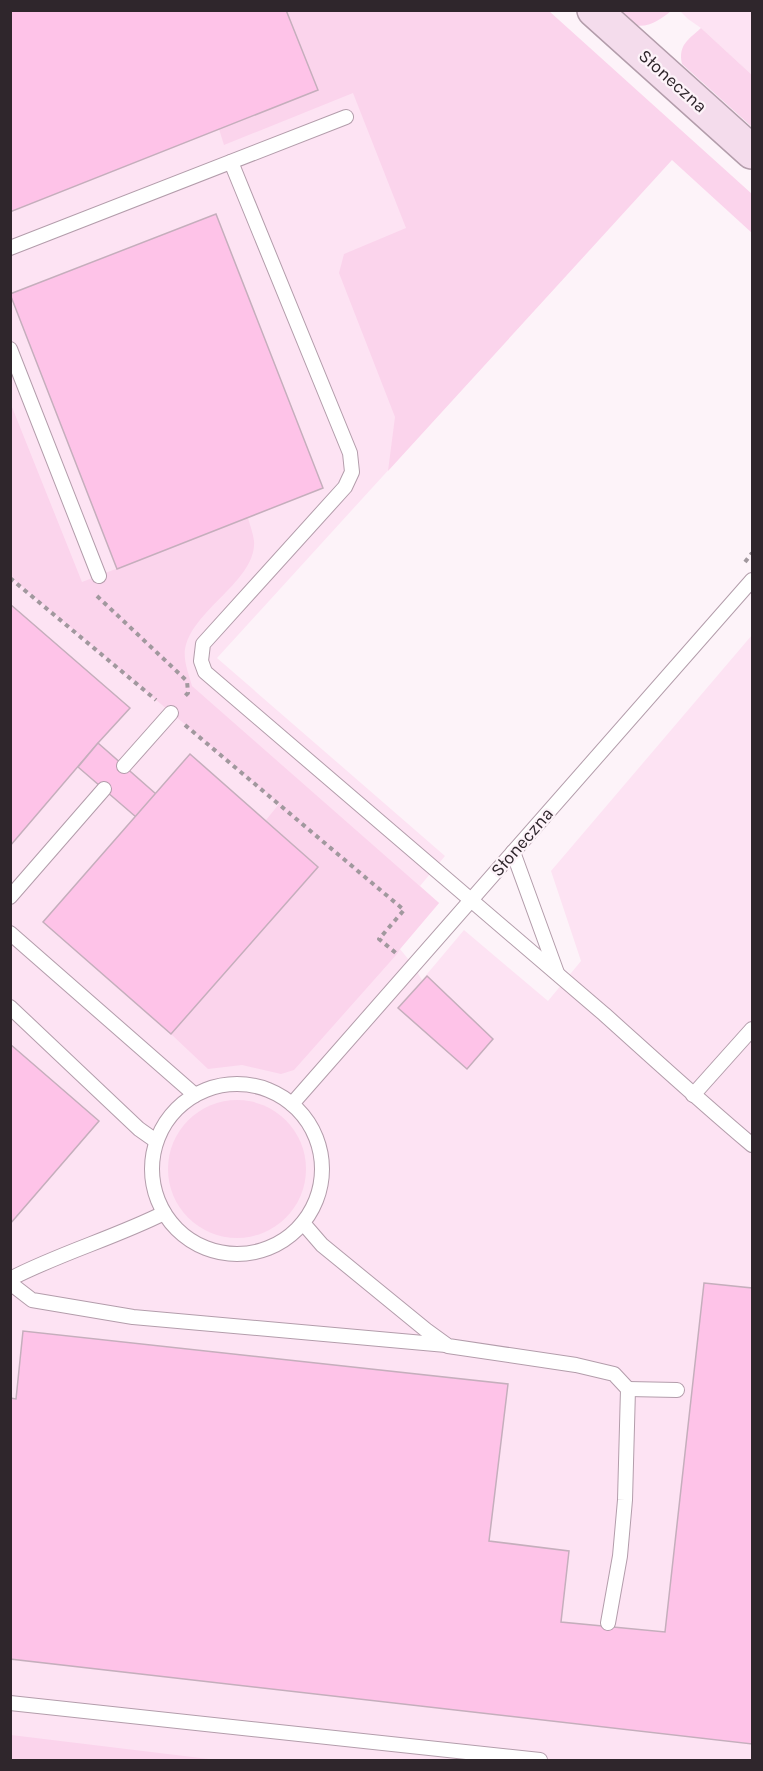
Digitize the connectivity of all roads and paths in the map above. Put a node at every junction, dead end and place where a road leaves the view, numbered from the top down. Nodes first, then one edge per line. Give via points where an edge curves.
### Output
1 (594, 10) edge
2 (346, 117) dead end
3 (753, 152) edge
4 (231, 162) junction
5 (10, 249) edge
6 (10, 349) edge
7 (99, 576) dead end
8 (10, 578) edge
9 (753, 580) edge
10 (171, 713) junction
11 (124, 766) dead end
12 (104, 789) dead end
13 (513, 852) junction
14 (10, 897) edge
15 (471, 901) junction
16 (10, 933) edge
17 (398, 954) dead end
18 (558, 975) junction
19 (10, 1007) edge
20 (753, 1029) edge
21 (195, 1095) junction
22 (693, 1095) junction
23 (292, 1104) junction
24 (156, 1141) junction
25 (753, 1145) edge
26 (164, 1213) junction
27 (303, 1223) junction
28 (10, 1281) edge
29 (448, 1346) junction
30 (628, 1389) junction
31 (677, 1390) dead end
32 (608, 1623) dead end
33 (10, 1703) edge
34 (540, 1761) edge

1 - 3 street, Słoneczna
2 - 4 lane
4 - 5 lane
4 - 15 lane via 350,453 352,472 345,487 203,644 201,661 205,672
6 - 7 lane
8 - 10 path
9 - 13 lane, Słoneczna
10 - 11 lane
10 - 17 path via 404,910 379,939
12 - 14 lane
13 - 15 lane, Słoneczna
13 - 18 lane
15 - 18 lane
15 - 23 lane, Słoneczna
16 - 21 lane
18 - 22 lane
19 - 24 lane
20 - 22 lane
21 - 23 lane via 235,1084 275,1093
21 - 24 lane via 172,1114
22 - 25 lane
23 - 27 lane via 319,1143 323,1166 320,1190
24 - 26 lane via 152,1180
26 - 27 lane via 188,1239 209,1250 232,1255 256,1253 278,1245
26 - 28 lane via 32,1268
27 - 29 lane via 322,1245
28 - 29 lane via 32,1300 133,1317
29 - 30 lane via 614,1374
30 - 31 lane
30 - 32 lane via 625,1500
33 - 34 lane

